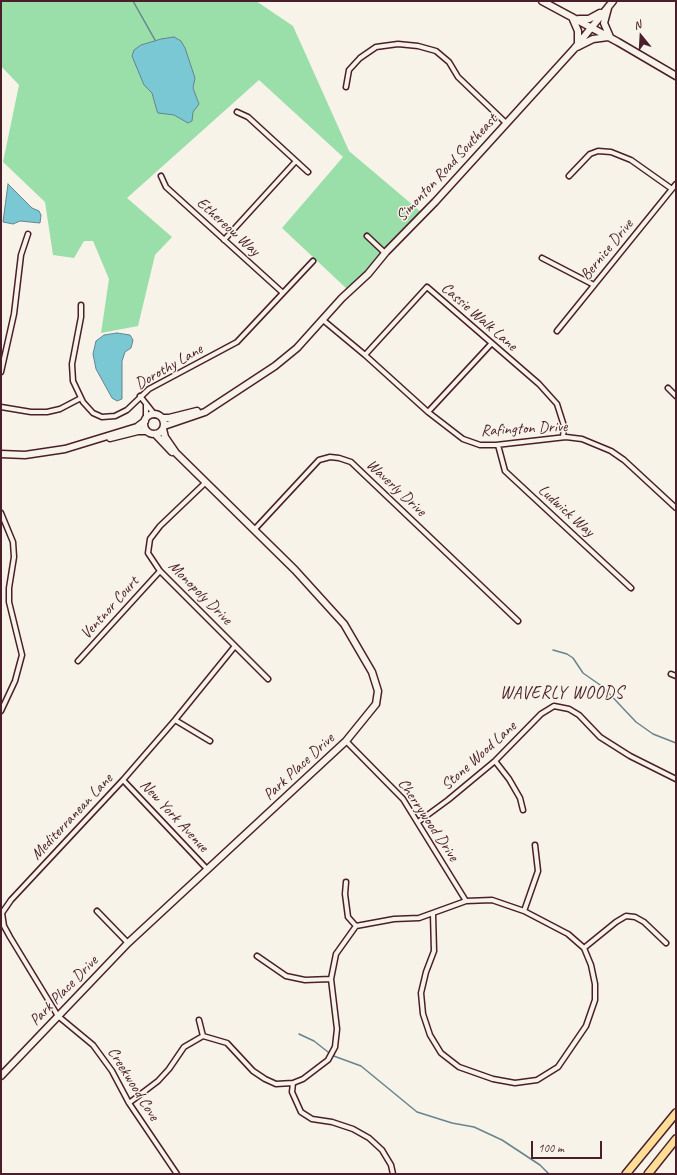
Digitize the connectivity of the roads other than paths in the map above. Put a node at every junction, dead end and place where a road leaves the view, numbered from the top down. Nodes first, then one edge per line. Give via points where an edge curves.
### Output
1 (542, 1) edge
2 (613, 1) edge
3 (607, 9) junction
4 (574, 18) junction
5 (591, 28) junction
6 (610, 38) junction
7 (578, 43) junction
8 (574, 49) junction
9 (676, 76) edge
10 (346, 86) dead end
11 (237, 112) dead end
12 (506, 124) junction
13 (296, 161) junction
14 (308, 172) dead end
15 (161, 176) dead end
16 (569, 176) dead end
17 (676, 184) edge
18 (672, 189) junction
19 (28, 234) dead end
20 (367, 236) dead end
21 (224, 240) junction
22 (385, 254) junction
23 (542, 258) dead end
24 (313, 260) dead end
25 (594, 285) junction
26 (283, 293) junction
27 (81, 304) dead end
28 (323, 320) junction
29 (557, 331) dead end
30 (491, 344) junction
31 (365, 355) junction
32 (1, 372) edge
33 (668, 388) dead end
34 (140, 396) junction
35 (676, 396) edge
36 (81, 398) junction
37 (146, 404) junction
38 (1, 407) edge
39 (208, 408) junction
40 (428, 412) junction
41 (155, 415) junction
42 (162, 418) junction
43 (145, 420) junction
44 (163, 428) junction
45 (146, 431) junction
46 (155, 434) junction
47 (563, 437) junction
48 (91, 442) junction
49 (498, 445) junction
50 (176, 453) junction
51 (1, 454) edge
52 (205, 483) junction
53 (676, 508) edge
54 (1, 513) edge
55 (254, 530) junction
56 (160, 571) junction
57 (631, 588) dead end
58 (518, 621) dead end
59 (236, 646) junction
60 (78, 661) dead end
61 (268, 679) dead end
62 (1, 711) edge
63 (175, 720) junction
64 (210, 741) dead end
65 (346, 741) junction
66 (495, 761) junction
67 (676, 779) edge
68 (123, 780) junction
69 (523, 810) dead end
70 (418, 822) junction
71 (535, 845) dead end
72 (207, 869) junction
73 (346, 882) dead end
74 (466, 901) junction
75 (97, 911) dead end
76 (524, 911) junction
77 (433, 914) junction
78 (356, 926) junction
79 (128, 942) junction
80 (666, 943) dead end
81 (584, 948) junction
82 (257, 956) dead end
83 (331, 978) junction
84 (58, 1016) junction
85 (199, 1020) dead end
86 (203, 1036) junction
87 (1, 1076) edge
88 (293, 1083) junction
89 (129, 1103) junction
90 (676, 1113) edge
91 (676, 1139) edge
92 (178, 1174) edge
93 (394, 1174) edge
94 (626, 1174) edge
95 (648, 1174) edge

1 - 4 street
2 - 3 street, Simonton Road Southeast
3 - 4 street via 589,20
3 - 5 street, Simonton Road Southeast
3 - 6 street via 604,23
4 - 5 street
4 - 7 street
5 - 6 street
5 - 7 street, Simonton Road Southeast
6 - 8 street via 593,39
6 - 9 street
7 - 8 street, Simonton Road Southeast
8 - 12 street, Simonton Road Southeast
10 - 12 street via 349,70 360,58 376,47 398,44 418,46 436,51 450,62 458,77
11 - 13 street via 248,117
12 - 22 street, Simonton Road Southeast
13 - 14 street
13 - 21 street
15 - 21 street, Ethereow Way via 166,187
16 - 18 street via 590,154 598,151 611,152 630,160
17 - 18 street, Bernice Drive
18 - 25 street, Bernice Drive
19 - 32 street via 21,255 14,314
20 - 22 street
21 - 26 street, Ethereow Way
22 - 28 street, Simonton Road Southeast
23 - 25 street
24 - 26 street, Dorothy Lane
25 - 29 street, Bernice Drive
26 - 34 street, Dorothy Lane via 237,342
27 - 36 street, Dorothy Lane via 71,371
28 - 31 street, Rafington Drive
28 - 39 street, Simonton Road Southeast via 297,348 275,366
30 - 31 street, Cassie Walk Lane via 427,287
30 - 40 street
30 - 47 street, Cassie Walk Lane via 539,384 557,404 564,426
31 - 40 street, Rafington Drive
33 - 35 street
34 - 36 street, Dorothy Lane via 121,414 109,417 93,413
34 - 37 street
36 - 38 street via 60,409 47,412
37 - 41 street
37 - 43 street
39 - 42 street
39 - 44 street
40 - 49 street, Rafington Drive via 469,442
41 - 42 street
41 - 43 street
42 - 44 street
43 - 45 street
43 - 48 street via 137,427
44 - 46 street
44 - 50 street, Park Place Drive via 166,439
45 - 46 street
45 - 48 street
46 - 50 street, Park Place Drive
47 - 49 street, Rafington Drive
47 - 53 street, Rafington Drive via 582,439 611,451
48 - 51 street via 51,452
49 - 57 street, Ludwick Way via 505,471
50 - 52 street, Park Place Drive
52 - 55 street, Park Place Drive
52 - 56 street, Monopoly Drive via 150,539 148,553
54 - 62 street via 13,542 14,557 8,602 22,655 15,681
55 - 58 street, Waverly Drive via 319,460 330,457 351,462
55 - 65 street, Park Place Drive via 344,624 372,672 378,691 376,704
56 - 59 street, Monopoly Drive
56 - 60 street, Ventnor Court
59 - 61 street, Monopoly Drive
59 - 63 street, Mediterranean Lane
63 - 64 street
63 - 68 street, Mediterranean Lane
65 - 70 street, Cherrywood Drive via 389,784
65 - 72 street, Park Place Drive
66 - 67 street, Stone Wood Lane via 541,714 554,706 578,715 600,737 630,756
66 - 69 street via 520,798
66 - 70 street, Stone Wood Lane
68 - 72 street, New York Avenue
68 - 84 street, Mediterranean Lane via 11,900 2,913 4,926
70 - 74 street, Cherrywood Drive
71 - 76 street via 538,871
72 - 79 street, Park Place Drive
73 - 78 street via 348,917
74 - 76 street via 492,900
74 - 77 street
75 - 79 street
76 - 81 street via 568,934
77 - 78 street
77 - 81 street via 434,951 421,993 423,1014 430,1035 441,1053 460,1067 516,1084 536,1080 558,1067 586,1026 595,1000 595,984
78 - 83 street via 336,954
79 - 84 street, Park Place Drive
80 - 81 street via 644,922 626,916
82 - 83 street via 286,976 305,980
83 - 88 street via 337,1029 335,1047 324,1064
84 - 87 street, Park Place Drive
84 - 89 street, Creekwood Cove via 93,1045 112,1071
85 - 86 street
86 - 88 street via 227,1043 253,1071 265,1079 276,1084
86 - 89 street via 184,1047 170,1069
88 - 93 street via 292,1092 300,1112 312,1119 353,1129 369,1138 382,1150
89 - 92 street, Creekwood Cove
90 - 94 highway
91 - 95 highway

